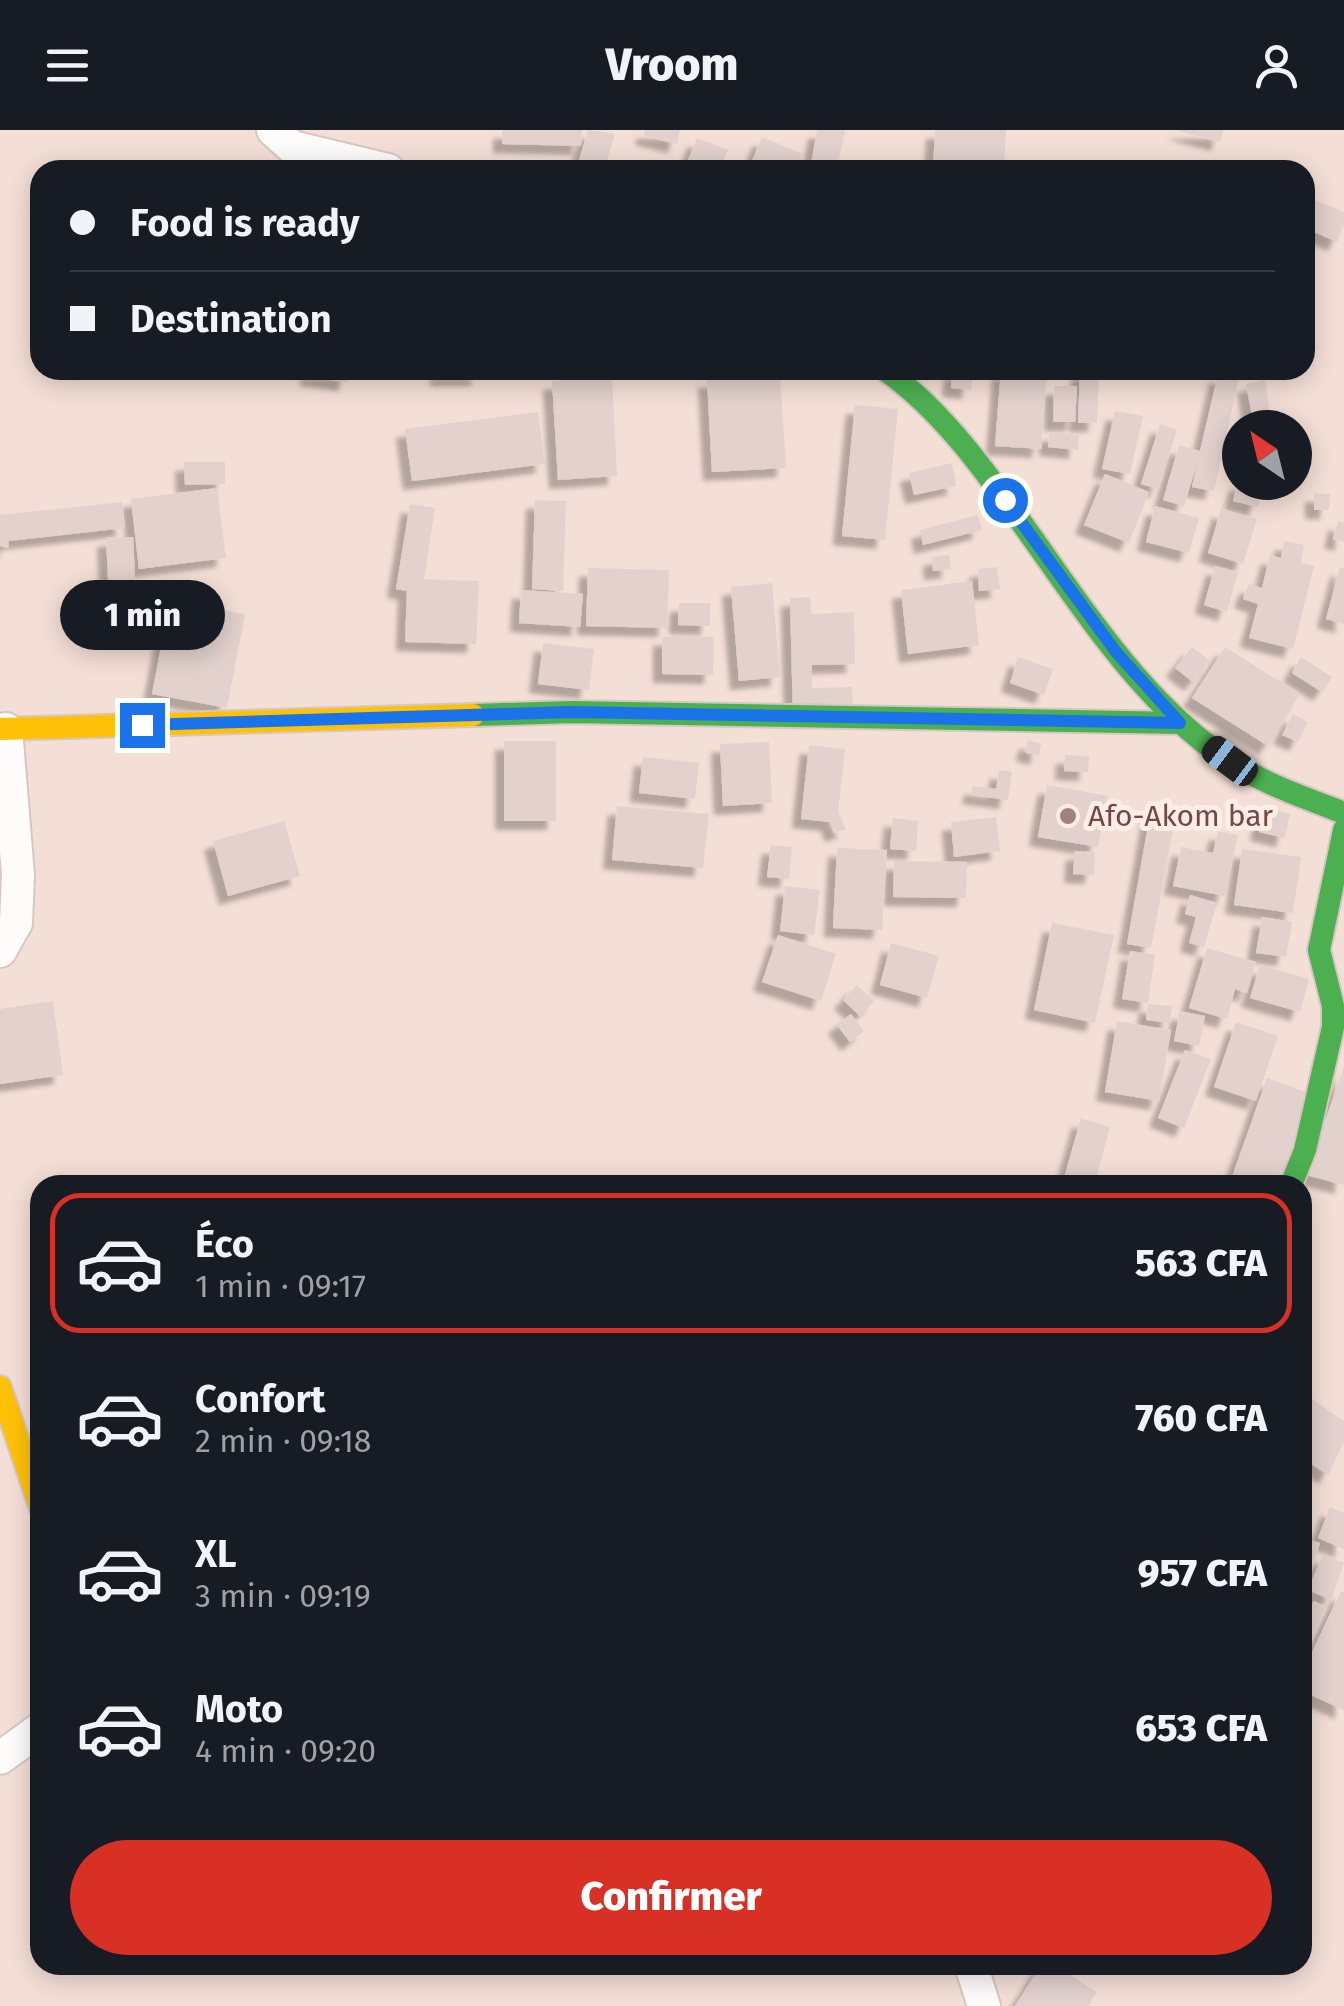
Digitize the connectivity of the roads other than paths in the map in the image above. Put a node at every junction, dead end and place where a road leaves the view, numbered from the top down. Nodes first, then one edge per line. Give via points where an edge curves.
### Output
1 (273, 130) edge
2 (346, 160) edge
3 (899, 380) edge
4 (1180, 723) junction
5 (3, 729) edge
6 (1344, 813) edge
7 (1344, 830) edge
8 (0, 952) edge
9 (1295, 1175) edge
10 (0, 1387) edge
11 (30, 1476) edge
12 (30, 1736) edge
13 (0, 1758) edge
14 (974, 1975) edge
15 (984, 2006) edge

1 - 2 street via 292,147
3 - 4 street via 988,476 1116,652
4 - 5 street via 572,712
4 - 6 street via 1230,761
5 - 8 street via 18,875 16,922
7 - 9 street via 1319,950 1334,1027
10 - 11 street
12 - 13 street
14 - 15 street

